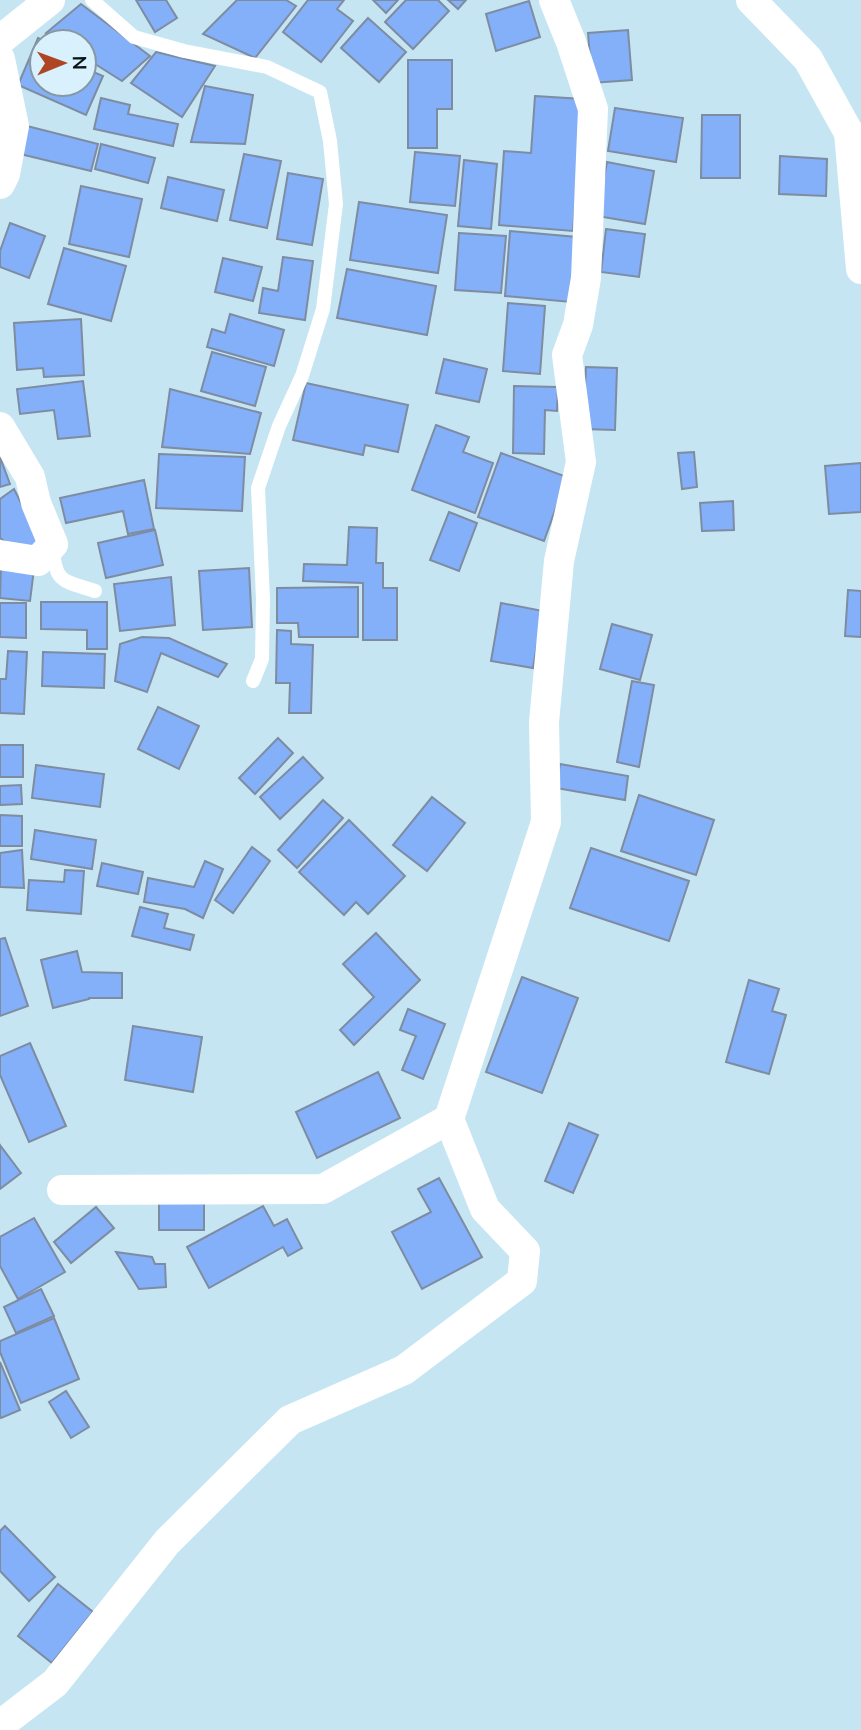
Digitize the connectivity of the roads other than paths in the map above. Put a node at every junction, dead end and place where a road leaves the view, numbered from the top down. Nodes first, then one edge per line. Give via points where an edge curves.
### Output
1 (50, 0) edge
2 (92, 0) edge
3 (554, 0) edge
4 (751, 0) edge
5 (0, 40) edge
6 (0, 59) edge
7 (0, 184) edge
8 (861, 269) edge
9 (0, 426) edge
10 (53, 544) junction
11 (0, 555) edge
12 (95, 591) dead end
13 (253, 681) dead end
14 (449, 1119) junction
15 (62, 1189) dead end
16 (0, 1726) edge

1 - 5 street
2 - 13 lane via 134,37 267,67 320,92 337,204 323,309 258,488 262,659
3 - 14 street via 593,109 586,278 567,355 581,462 559,561 544,722 546,822
4 - 8 street via 807,59 849,134
6 - 7 street via 14,126
9 - 10 street via 30,477
10 - 11 street via 37,561
10 - 12 lane via 54,569 64,581
14 - 15 street via 323,1189
14 - 16 street via 485,1209 525,1251 522,1281 404,1370 289,1420 167,1542 55,1683

